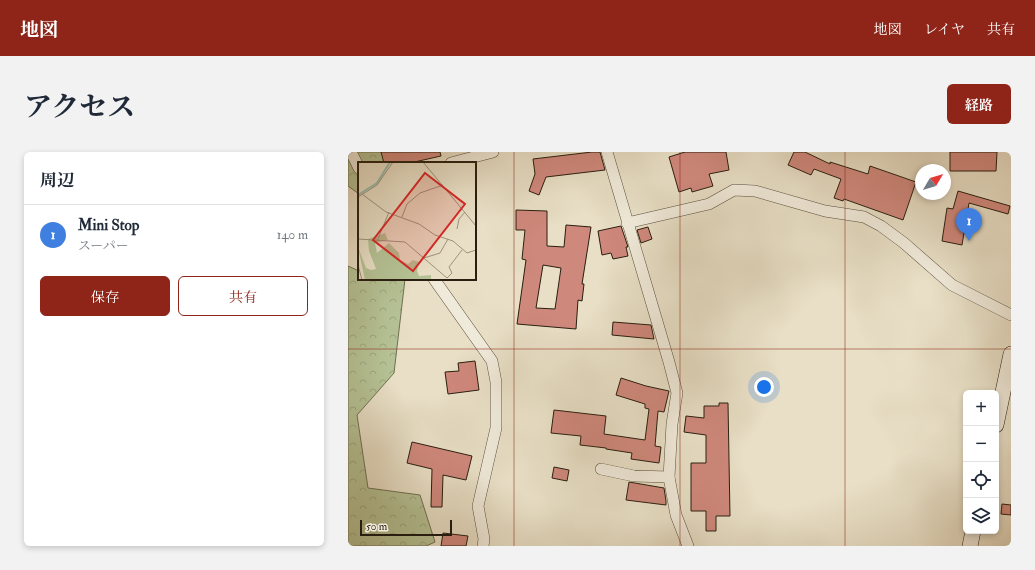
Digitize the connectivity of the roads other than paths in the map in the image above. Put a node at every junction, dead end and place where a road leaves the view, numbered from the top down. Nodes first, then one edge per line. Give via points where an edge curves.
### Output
1 (351, 152) edge
2 (493, 152) edge
3 (607, 152) edge
4 (455, 162) edge
5 (358, 166) edge
6 (627, 223) junction
7 (435, 280) edge
8 (1011, 315) edge
9 (1011, 354) edge
10 (999, 411) edge
11 (601, 469) dead end
12 (669, 477) junction
13 (972, 534) edge
14 (484, 544) edge
15 (688, 546) edge
16 (970, 546) edge

1 - 5 street
2 - 4 street
3 - 6 street
6 - 8 street via 709,204 734,190 755,191 825,211 864,217 904,243 952,285
6 - 12 street via 677,393 672,424
7 - 14 street via 492,362 496,382 496,428 478,506
9 - 10 main road
11 - 12 street via 634,476
12 - 15 street via 676,514
13 - 16 main road

